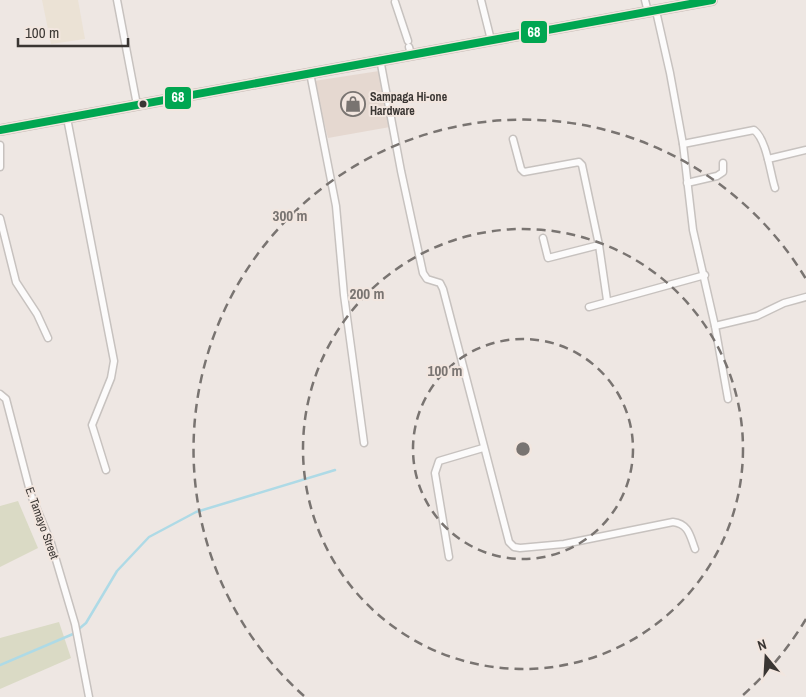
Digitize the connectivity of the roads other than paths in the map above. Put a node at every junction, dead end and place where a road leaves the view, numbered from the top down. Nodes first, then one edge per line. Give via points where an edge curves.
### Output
1 (117, 0) edge
2 (481, 0) edge
3 (645, 0) edge
4 (712, 0) edge
5 (395, 2) dead end
6 (652, 12) junction
7 (491, 40) junction
8 (409, 47) junction
9 (380, 59) junction
10 (310, 73) junction
11 (137, 105) junction
12 (67, 118) junction
13 (0, 130) edge
14 (513, 139) dead end
15 (683, 144) junction
16 (0, 145) edge
17 (806, 150) edge
18 (768, 159) junction
19 (723, 163) dead end
20 (0, 168) edge
21 (687, 184) junction
22 (774, 188) dead end
23 (0, 218) edge
24 (543, 238) dead end
25 (599, 245) junction
26 (704, 275) junction
27 (806, 296) edge
28 (607, 300) junction
29 (589, 307) dead end
30 (715, 326) junction
31 (48, 338) dead end
32 (0, 394) edge
33 (728, 398) dead end
34 (364, 443) dead end
35 (483, 448) junction
36 (106, 470) dead end
37 (695, 549) dead end
38 (449, 557) dead end
39 (89, 697) edge

1 - 11 street
2 - 7 street
3 - 6 street
4 - 6 main road
5 - 8 street
6 - 7 main road
6 - 15 street via 670,73
7 - 8 main road
8 - 9 main road
9 - 10 main road
9 - 35 street via 424,272 427,280 440,283 443,289
10 - 11 main road
10 - 34 street via 336,206 345,304
11 - 12 main road
12 - 13 main road
12 - 36 street via 114,361 92,425
14 - 25 street via 524,172 579,162 582,165
15 - 18 street via 754,130 760,136
15 - 21 street
16 - 20 street
17 - 18 street
18 - 22 street
19 - 21 street via 721,174
21 - 26 street
23 - 31 street via 16,282
24 - 25 street via 548,258
25 - 28 street
26 - 28 street
26 - 30 street
27 - 30 street via 757,316
28 - 29 street
30 - 33 street
32 - 39 street, E. Tamayo Street via 6,399 31,495 51,543 82,655
35 - 37 street via 509,542 514,547 564,544 673,522 688,528
35 - 38 street via 439,461 436,466

